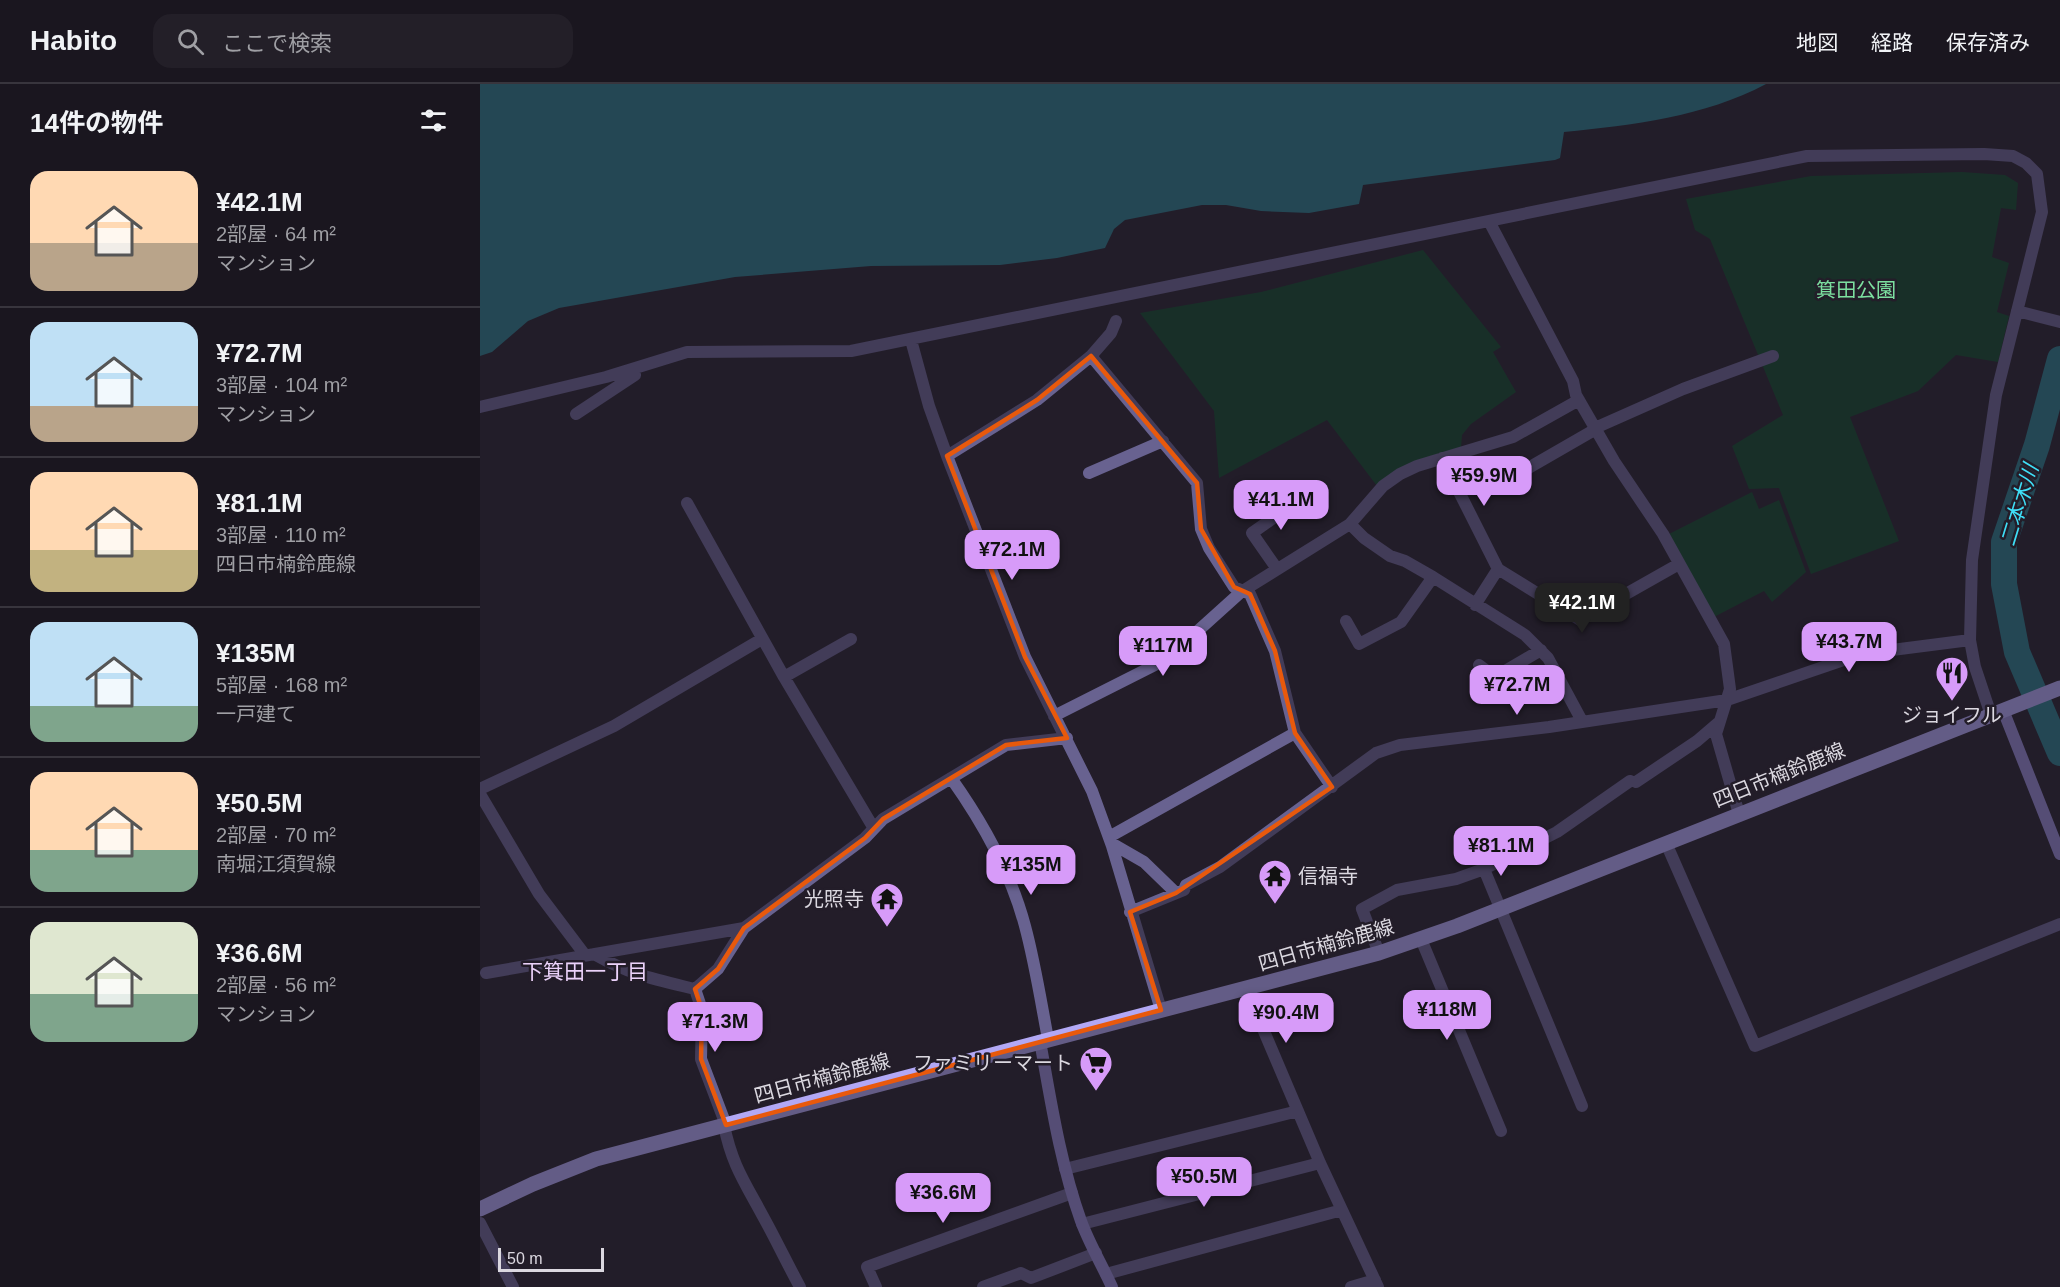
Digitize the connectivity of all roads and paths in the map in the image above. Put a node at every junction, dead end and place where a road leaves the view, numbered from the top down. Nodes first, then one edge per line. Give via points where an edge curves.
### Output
1 (1490, 223) junction
2 (2020, 312) junction
3 (1116, 321) dead end
4 (2060, 322) edge
5 (911, 340) junction
6 (1091, 356) junction
7 (1773, 356) dead end
8 (633, 369) junction
9 (1579, 400) junction
10 (480, 408) edge
11 (576, 414) dead end
12 (1595, 428) junction
13 (1163, 441) junction
14 (947, 456) junction
15 (1442, 458) junction
16 (1089, 473) dead end
17 (1504, 483) dead end
18 (1303, 497) dead end
19 (687, 504) dead end
20 (1350, 524) junction
21 (1679, 564) junction
22 (1277, 568) junction
23 (1498, 569) junction
24 (1433, 577) junction
25 (1241, 592) junction
26 (1475, 605) junction
27 (1346, 621) dead end
28 (762, 639) junction
29 (851, 639) dead end
30 (1970, 640) junction
31 (1541, 650) junction
32 (1479, 665) dead end
33 (784, 677) junction
34 (2060, 688) edge
35 (1727, 700) junction
36 (2002, 710) junction
37 (1054, 716) junction
38 (1582, 721) junction
39 (1718, 723) junction
40 (1295, 733) junction
41 (1067, 738) junction
42 (951, 778) junction
43 (1332, 787) junction
44 (480, 789) edge
45 (480, 794) edge
46 (1739, 814) junction
47 (873, 827) junction
48 (1110, 840) junction
49 (1666, 843) junction
50 (2060, 854) edge
51 (1484, 869) junction
52 (1176, 893) junction
53 (1499, 909) junction
54 (1130, 912) junction
55 (2060, 924) edge
56 (744, 928) junction
57 (1421, 939) junction
58 (1379, 953) junction
59 (589, 954) junction
60 (482, 971) edge
61 (695, 988) junction
62 (1246, 989) junction
63 (1161, 1010) junction
64 (1044, 1040) junction
65 (1582, 1106) dead end
66 (1298, 1111) junction
67 (725, 1125) junction
68 (1501, 1131) dead end
69 (1320, 1163) junction
70 (1065, 1169) junction
71 (1072, 1193) junction
72 (480, 1209) edge
73 (1342, 1210) junction
74 (480, 1223) edge
75 (1082, 1224) junction
76 (1096, 1253) junction
77 (1106, 1274) junction
78 (1376, 1283) edge
79 (513, 1287) edge
80 (800, 1287) edge
81 (876, 1287) edge
82 (983, 1287) edge
83 (1112, 1287) edge
84 (1351, 1287) edge

1 - 2 street via 1807,156 2013,156 2037,174 2042,212
1 - 5 street
1 - 9 street via 1573,381
2 - 4 street
2 - 30 street via 1996,394 1979,497 1972,560
3 - 6 street
5 - 8 street via 851,351 687,352
5 - 14 street
6 - 13 street
6 - 14 street via 1037,400
7 - 12 street
8 - 10 street
8 - 11 street via 635,375
9 - 12 street
9 - 15 street via 1513,437
12 - 17 street
12 - 21 street
13 - 16 street
13 - 25 street via 1197,483 1201,529 1229,580
14 - 37 street via 1025,657
15 - 20 street via 1391,479
15 - 23 street
18 - 22 street via 1252,532
19 - 28 street
20 - 22 street
20 - 24 street via 1390,556
21 - 23 street via 1580,620
21 - 35 street via 1724,644 1730,689
22 - 25 street
23 - 26 street
24 - 26 street
24 - 27 street via 1401,622 1359,644
25 - 37 street via 1155,665
25 - 40 street via 1250,594 1275,651
26 - 31 street via 1525,635
28 - 33 street
28 - 44 street via 614,726
29 - 33 street
30 - 35 street via 1861,654
30 - 36 street via 1975,666
31 - 32 street via 1495,677
31 - 38 street
33 - 47 street
34 - 36 main road, 四日市楠鈴鹿線
35 - 38 street
35 - 39 street
36 - 46 main road, 四日市楠鈴鹿線
36 - 50 main road
37 - 41 street
38 - 43 street via 1400,745 1376,753
39 - 46 street via 1716,734
39 - 51 street via 1697,741 1557,832
40 - 43 street
40 - 48 street
41 - 42 street via 1006,745
41 - 48 street
42 - 47 street
42 - 64 street via 995,849 1013,892 1030,948
43 - 52 street via 1220,867
45 - 59 street via 539,894
46 - 49 main road, 四日市楠鈴鹿線
47 - 56 street via 865,838
48 - 52 street via 1144,862
48 - 54 street
49 - 53 main road, 四日市楠鈴鹿線
49 - 55 street via 1755,1046
51 - 53 street
51 - 58 street via 1456,879 1397,890 1362,909
52 - 54 street
53 - 57 main road, 四日市楠鈴鹿線
53 - 65 street
54 - 63 street
56 - 59 street
56 - 61 street via 718,969
57 - 58 main road, 四日市楠鈴鹿線
57 - 68 street
58 - 62 main road, 四日市楠鈴鹿線
59 - 60 street
59 - 61 street via 633,974
61 - 67 street via 702,1010 701,1059
62 - 63 main road, 四日市楠鈴鹿線
62 - 66 street
63 - 64 main road, 四日市楠鈴鹿線
64 - 67 main road, 四日市楠鈴鹿線
64 - 70 main road
66 - 69 street
66 - 70 street
67 - 72 main road, 四日市楠鈴鹿線 via 596,1159
67 - 80 street via 730,1154 742,1182
69 - 73 street
69 - 75 street
70 - 71 main road
71 - 75 main road
71 - 81 street via 867,1267
73 - 77 street
73 - 78 street
74 - 79 street
75 - 76 main road
76 - 77 main road
76 - 82 street via 1031,1278 1022,1273
77 - 83 main road
78 - 84 street

